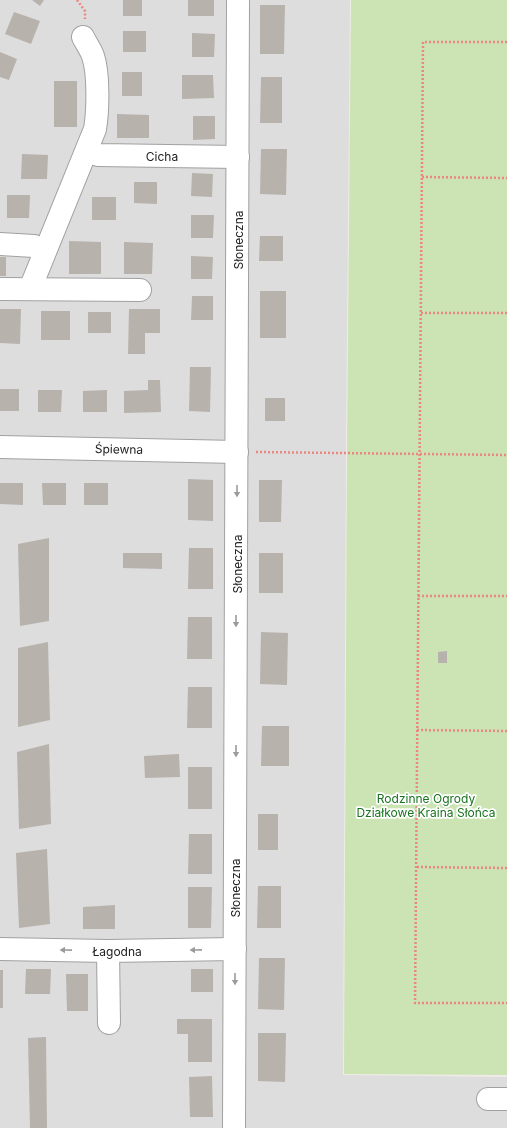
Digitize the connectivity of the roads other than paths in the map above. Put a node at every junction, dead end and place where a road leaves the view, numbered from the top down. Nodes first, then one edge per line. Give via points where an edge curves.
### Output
1 (238, 0) edge
2 (83, 37) dead end
3 (87, 151) junction
4 (238, 157) junction
5 (0, 244) edge
6 (45, 251) junction
7 (0, 289) edge
8 (30, 289) junction
9 (140, 290) dead end
10 (0, 447) edge
11 (237, 452) junction
12 (0, 949) edge
13 (235, 949) junction
14 (108, 952) junction
15 (108, 1023) dead end
16 (234, 1128) edge

1 - 4 street, Słoneczna
2 - 3 street via 94,56 96,73 97,116
3 - 4 street, Cicha via 98,156
3 - 6 street
4 - 11 street, Słoneczna
5 - 6 street via 34,246
6 - 8 street
7 - 8 street
8 - 9 street
10 - 11 street, Śpiewna
11 -> 13 street, Słoneczna
14 -> 12 street, Łagodna
13 -> 14 street, Łagodna
13 -> 16 street, Słoneczna
14 - 15 street

